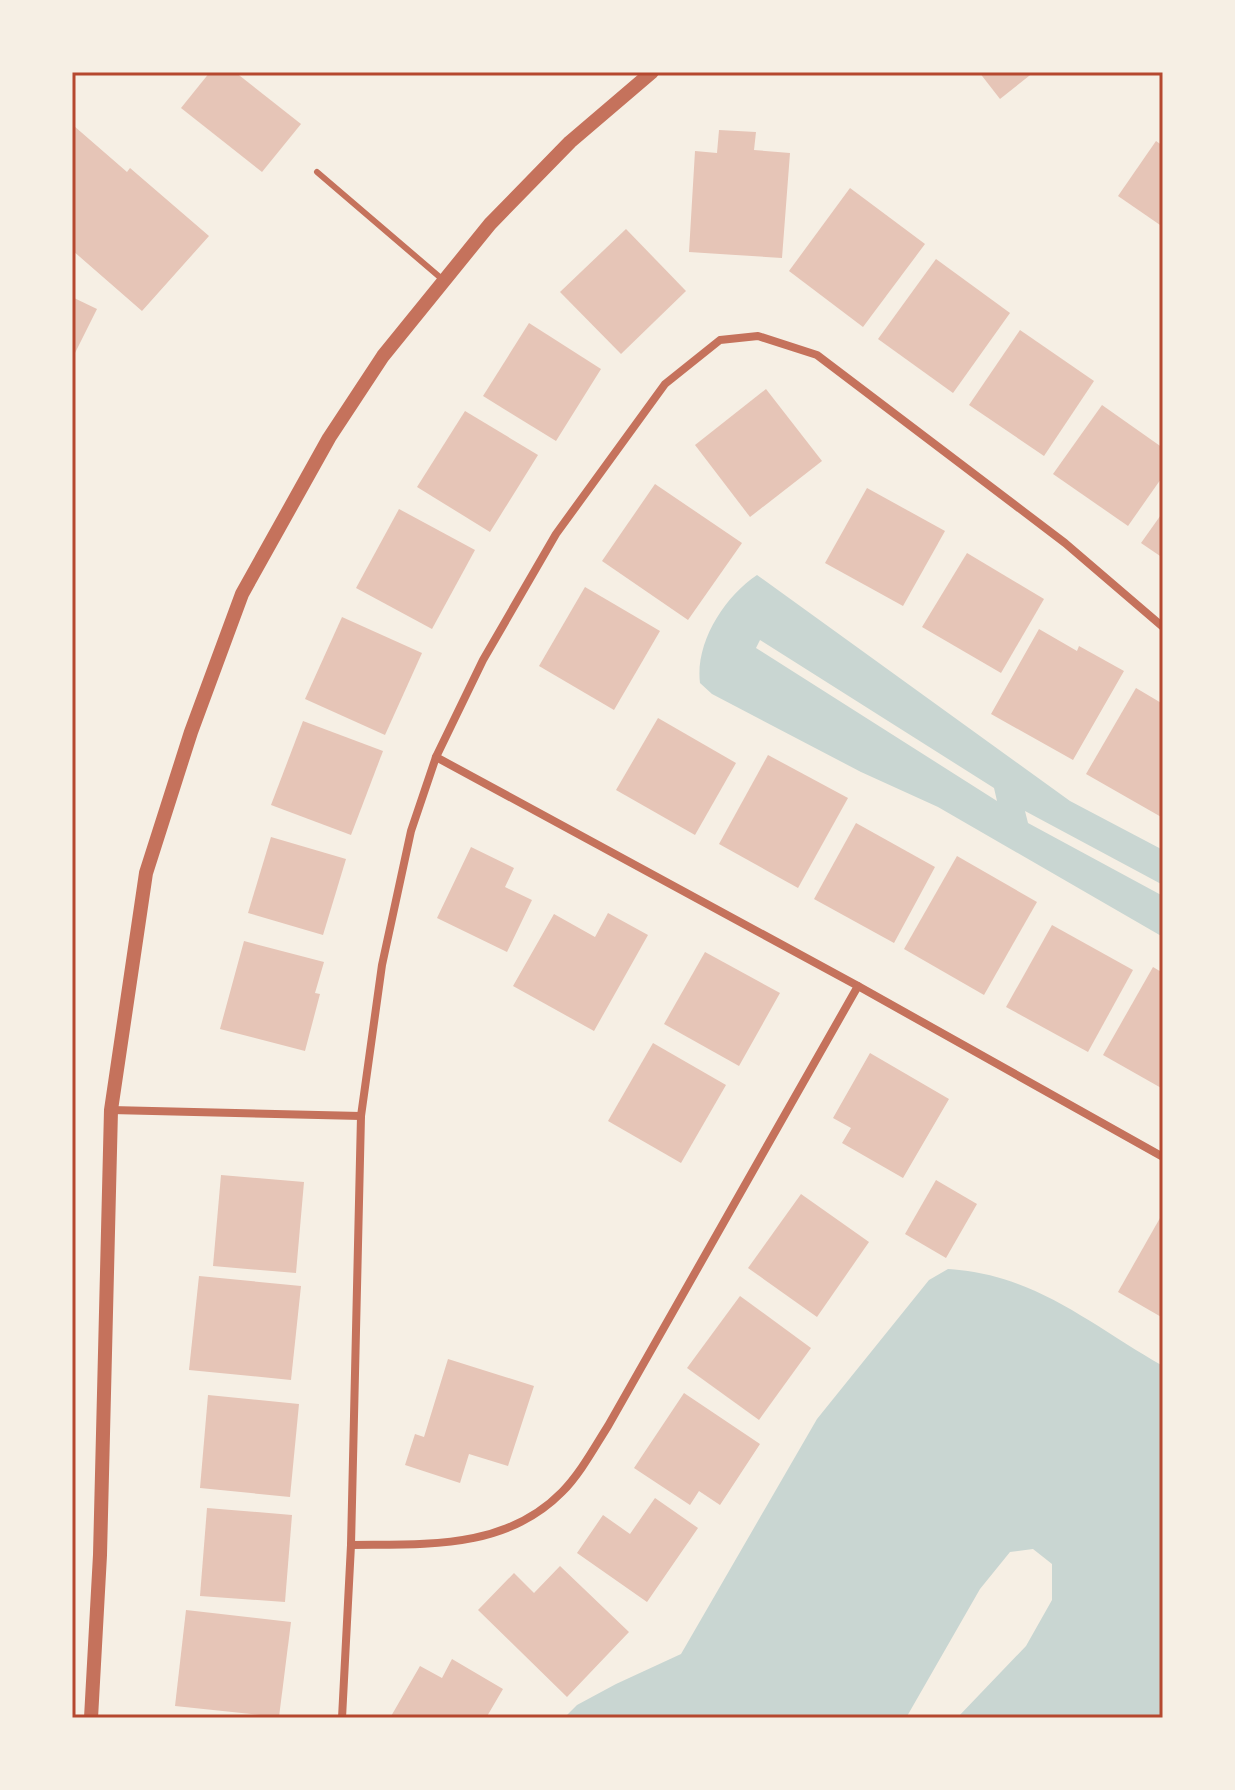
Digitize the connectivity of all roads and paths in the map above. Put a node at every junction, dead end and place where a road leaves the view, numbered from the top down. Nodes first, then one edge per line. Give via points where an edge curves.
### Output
1 (652, 72) edge
2 (317, 172) dead end
3 (442, 279) junction
4 (1163, 627) edge
5 (436, 757) junction
6 (858, 986) junction
7 (111, 1110) junction
8 (361, 1116) junction
9 (1163, 1157) edge
10 (351, 1545) junction
11 (91, 1718) edge
12 (342, 1718) edge

1 - 3 street via 570,142
2 - 3 lane
3 - 7 street via 329,438 242,594 146,873
4 - 5 street via 1065,543 817,355 758,336 720,340 665,384 556,534 483,660
5 - 6 street
5 - 8 street via 411,831 382,965
6 - 9 street
6 - 10 street via 608,1426 562,1492 515,1527 458,1543
7 - 8 street
7 - 11 street
8 - 10 street
10 - 12 street

